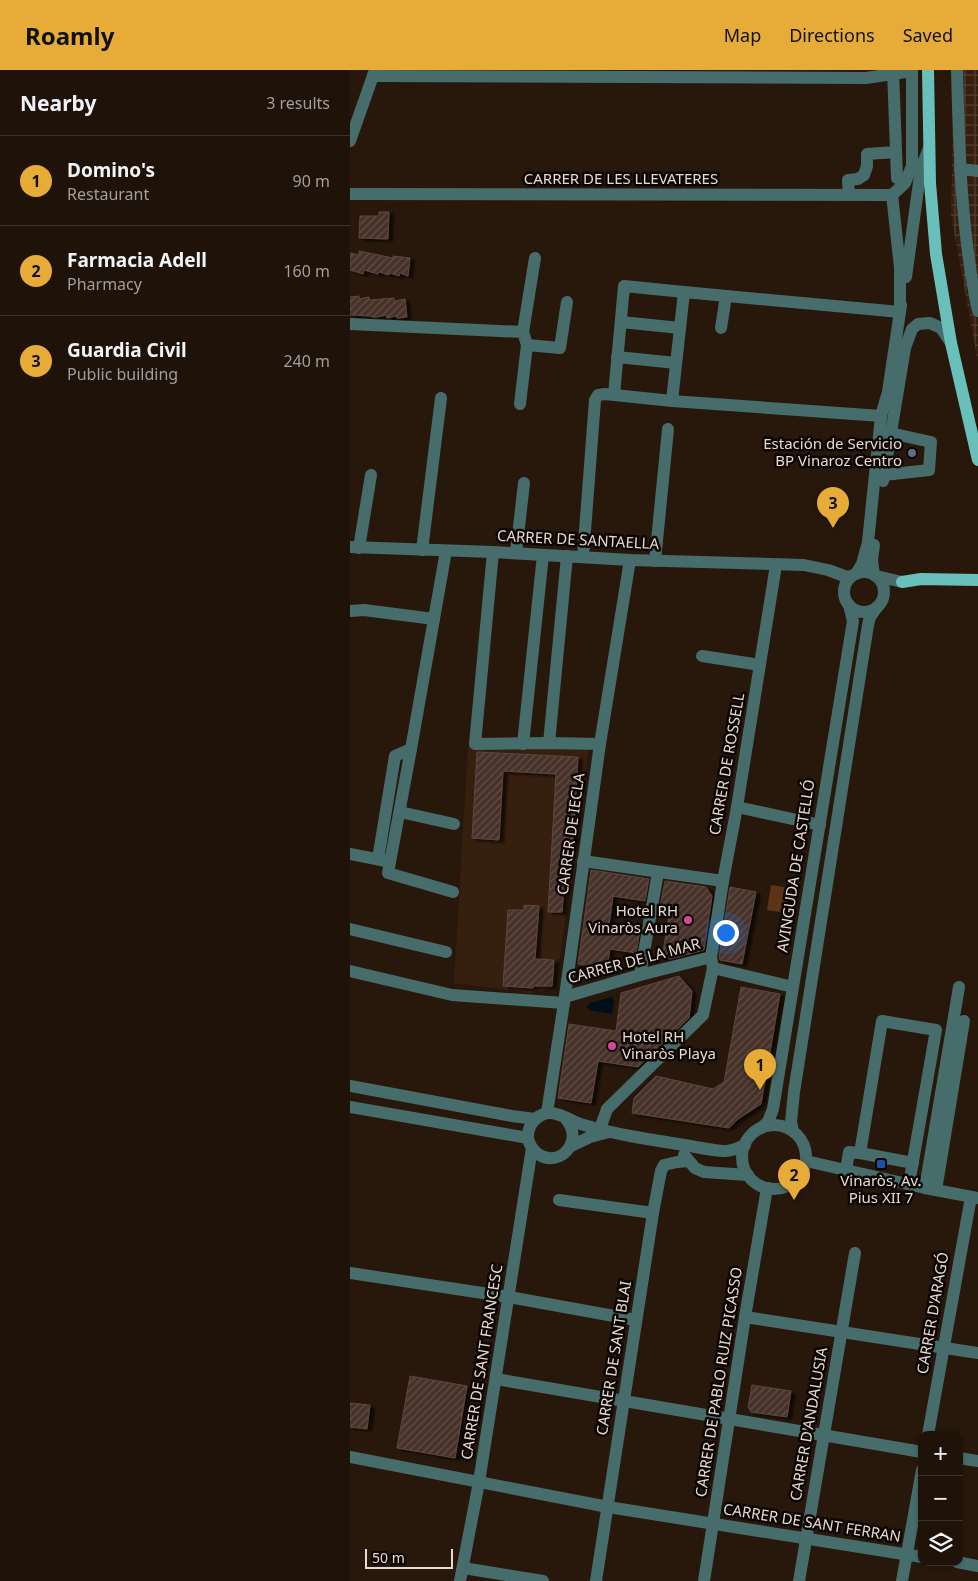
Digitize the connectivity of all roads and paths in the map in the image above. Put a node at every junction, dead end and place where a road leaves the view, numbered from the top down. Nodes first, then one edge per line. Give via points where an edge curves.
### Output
1 (928, 70) edge
2 (958, 70) edge
3 (912, 71) edge
4 (893, 72) edge
5 (374, 73) edge
6 (350, 141) edge
7 (929, 148) junction
8 (896, 152) junction
9 (960, 169) junction
10 (978, 171) edge
11 (897, 178) dead end
12 (350, 194) edge
13 (849, 196) junction
14 (892, 196) junction
15 (535, 258) dead end
16 (684, 292) junction
17 (726, 296) junction
18 (567, 302) dead end
19 (978, 311) edge
20 (900, 312) junction
21 (620, 322) junction
22 (350, 324) edge
23 (680, 328) junction
24 (721, 328) dead end
25 (524, 332) junction
26 (951, 344) junction
27 (527, 345) junction
28 (617, 357) junction
29 (676, 363) junction
30 (614, 395) junction
31 (441, 398) dead end
32 (672, 401) junction
33 (520, 404) dead end
34 (881, 416) junction
35 (668, 428) dead end
36 (885, 434) junction
37 (978, 460) edge
38 (371, 475) dead end
39 (884, 475) junction
40 (524, 483) dead end
41 (355, 547) edge
42 (422, 550) junction
43 (446, 551) junction
44 (492, 552) junction
45 (516, 553) junction
46 (543, 555) junction
47 (567, 556) junction
48 (583, 557) junction
49 (630, 560) junction
50 (655, 561) junction
51 (776, 565) junction
52 (804, 565) junction
53 (854, 575) junction
54 (875, 576) junction
55 (975, 579) edge
56 (902, 582) junction
57 (846, 600) junction
58 (880, 602) junction
59 (350, 610) edge
60 (434, 619) junction
61 (702, 656) dead end
62 (760, 665) junction
63 (549, 743) junction
64 (523, 744) junction
65 (600, 744) junction
66 (411, 749) junction
67 (737, 807) junction
68 (400, 812) junction
69 (454, 824) dead end
70 (820, 825) junction
71 (350, 854) edge
72 (378, 859) junction
73 (583, 861) junction
74 (391, 862) junction
75 (658, 872) junction
76 (723, 880) junction
77 (453, 892) dead end
78 (350, 930) edge
79 (446, 952) dead end
80 (712, 962) junction
81 (350, 971) edge
82 (640, 975) junction
83 (793, 987) junction
84 (959, 987) dead end
85 (564, 1000) junction
86 (964, 1021) dead end
87 (350, 1086) edge
88 (350, 1107) edge
89 (541, 1116) junction
90 (565, 1118) junction
91 (761, 1128) junction
92 (606, 1130) junction
93 (794, 1132) junction
94 (660, 1141) junction
95 (530, 1143) junction
96 (745, 1145) junction
97 (571, 1146) junction
98 (860, 1153) junction
99 (806, 1160) junction
100 (689, 1161) junction
101 (913, 1164) junction
102 (846, 1170) junction
103 (748, 1175) junction
104 (909, 1184) junction
105 (768, 1188) junction
106 (930, 1189) junction
107 (974, 1198) edge
108 (559, 1200) dead end
109 (653, 1213) junction
110 (855, 1253) dead end
111 (350, 1273) edge
112 (509, 1297) junction
113 (745, 1317) junction
114 (636, 1320) junction
115 (842, 1332) junction
116 (943, 1348) junction
117 (978, 1353) edge
118 (496, 1379) junction
119 (624, 1402) junction
120 (730, 1419) junction
121 (929, 1431) edge
122 (825, 1436) junction
123 (918, 1451) edge
124 (350, 1457) edge
125 (963, 1459) edge
126 (978, 1461) edge
127 (921, 1476) edge
128 (479, 1482) junction
129 (608, 1507) junction
130 (713, 1524) junction
131 (806, 1538) junction
132 (907, 1554) junction
133 (918, 1556) edge
134 (963, 1563) edge
135 (978, 1566) edge
136 (463, 1568) junction
137 (460, 1581) edge
138 (543, 1581) edge
139 (596, 1581) edge
140 (704, 1581) edge
141 (800, 1581) edge
142 (902, 1581) edge

1 - 7 main road
2 - 9 street
3 - 4 street
3 - 14 street via 912,166 905,183
4 - 5 street via 866,78
4 - 8 street
5 - 6 street
7 - 20 street via 921,168
7 - 26 main road via 932,220
8 - 11 street
8 - 13 street via 867,154 864,175 848,180
9 - 10 street
9 - 19 street via 971,280
12 - 13 street, CARRER DE LES LLEVATERES
13 - 14 street, CARRER DE LES LLEVATERES
14 - 20 street via 900,267
15 - 25 street
16 - 17 street
16 - 21 street via 624,286
16 - 23 street
17 - 20 street
17 - 24 street
18 - 27 street via 560,348
20 - 34 street via 888,392
21 - 23 street
21 - 28 street
22 - 25 street
23 - 29 street
25 - 27 street
26 - 36 street via 941,328 930,323 918,324 912,329
26 - 37 main road
27 - 33 street
28 - 29 street
28 - 30 street
29 - 32 street
30 - 32 street
30 - 48 street via 605,394 595,400
31 - 42 street
32 - 34 street
34 - 36 street
35 - 50 street
36 - 39 street
36 - 39 street via 931,442 929,470
36 - 53 street via 868,542 862,564
38 - 41 street
39 - 54 street via 872,560
40 - 45 street
41 - 42 street, CARRER DE SANTAELLA
42 - 43 street, CARRER DE SANTAELLA
43 - 44 street, CARRER DE SANTAELLA
43 - 60 street
44 - 45 street, CARRER DE SANTAELLA
44 - 64 street via 475,744
45 - 46 street, CARRER DE SANTAELLA
46 - 47 street, CARRER DE SANTAELLA
46 - 64 street
47 - 48 street, CARRER DE SANTAELLA
47 - 63 street
48 - 49 street, CARRER DE SANTAELLA
49 - 50 street, CARRER DE SANTAELLA
49 - 65 street, CARRER DE IECLA
50 - 51 street, CARRER DE SANTAELLA
51 - 52 street, CARRER DE SANTAELLA
51 - 62 street, CARRER DE ROSSELL
52 - 53 street, CARRER DE SANTAELLA via 848,577
52 - 57 street, CARRER DE SANTAELLA via 831,579
53 - 54 street via 860,572
53 - 57 street via 844,587
54 - 56 street
54 - 58 street via 882,585
55 - 56 main road via 921,578
56 - 58 street via 893,586
57 - 58 street via 863,612 870,611
57 - 70 street, AVINGUDA DE CASTELLÓ via 852,621
58 - 93 street via 870,617 865,645 794,1092 791,1122
59 - 60 street
60 - 66 street
61 - 62 street
62 - 67 street, CARRER DE ROSSELL
63 - 64 street
63 - 65 street
65 - 73 street, CARRER DE IECLA
66 - 68 street
66 - 72 street via 395,756
67 - 70 street
67 - 76 street, CARRER DE ROSSELL
68 - 69 street
68 - 74 street
70 - 83 street, AVINGUDA DE CASTELLÓ
71 - 72 street
72 - 74 street
73 - 75 street
73 - 85 street, CARRER DE IECLA
74 - 77 street via 388,872
75 - 76 street
75 - 82 street
76 - 80 street, CARRER DE ROSSELL
78 - 79 street
80 - 82 street, CARRER DE LA MAR
80 - 83 street, CARRER DE LA MAR
80 - 92 street, CARRER DE ROSSELL via 703,1015 607,1109
81 - 85 street, CARRER DE LA MAR via 452,994
82 - 85 street, CARRER DE LA MAR
83 - 91 street, AVINGUDA DE CASTELLÓ via 773,1109 768,1122
84 - 106 street
85 - 89 street, CARRER DE IECLA
86 - 106 street
87 - 89 street via 512,1116
88 - 95 street
89 - 90 street via 560,1114
89 - 95 street via 531,1124
90 - 92 street
90 - 97 street via 573,1131
91 - 93 street via 778,1125
91 - 96 street
92 - 94 street
92 - 97 street
93 - 99 street via 804,1144
94 - 96 street via 725,1151
94 - 100 street
95 - 97 street via 537,1154 552,1158
95 - 112 street, CARRER DE SANT FRANCESC
96 - 103 street via 742,1155
98 - 101 street
98 - 101 street via 882,1021 936,1030
98 - 102 street via 849,1152
99 - 102 street
99 - 105 street via 797,1179 788,1185
100 - 103 street via 704,1172
100 - 109 street, CARRER DE SANT BLAI via 664,1165
101 - 104 street
102 - 104 street
103 - 105 street
104 - 106 street
105 - 113 street, CARRER DE PABLO RUIZ PICASSO
106 - 107 street
107 - 116 street, CARRER D'ARAGÓ
108 - 109 street
109 - 114 street, CARRER DE SANT BLAI
110 - 115 street, CARRER D'ANDALUSIA
111 - 112 street
112 - 114 street
112 - 118 street, CARRER DE SANT FRANCESC
113 - 115 street
113 - 120 street, CARRER DE PABLO RUIZ PICASSO
114 - 119 street, CARRER DE SANT BLAI
115 - 116 street
115 - 122 street, CARRER D'ANDALUSIA
116 - 117 street
116 - 121 street, CARRER D'ARAGÓ
118 - 119 street
118 - 128 street, CARRER DE SANT FRANCESC
119 - 120 street
119 - 129 street, CARRER DE SANT BLAI
120 - 122 street
120 - 130 street, CARRER DE PABLO RUIZ PICASSO
122 - 123 street
122 - 131 street, CARRER D'ANDALUSIA
124 - 128 street, CARRER DE SANT FERRAN
125 - 126 street
127 - 132 street
128 - 129 street, CARRER DE SANT FERRAN
128 - 136 street, CARRER DE SANT FRANCESC
129 - 130 street, CARRER DE SANT FERRAN
129 - 139 street, CARRER DE SANT BLAI
130 - 131 street, CARRER DE SANT FERRAN
130 - 140 street, CARRER DE PABLO RUIZ PICASSO
131 - 132 street, CARRER DE SANT FERRAN
131 - 141 street, CARRER D'ANDALUSIA
132 - 133 street, CARRER DE SANT FERRAN
132 - 142 street
134 - 135 street
136 - 137 street, CARRER DE SANT FRANCESC
136 - 138 street

